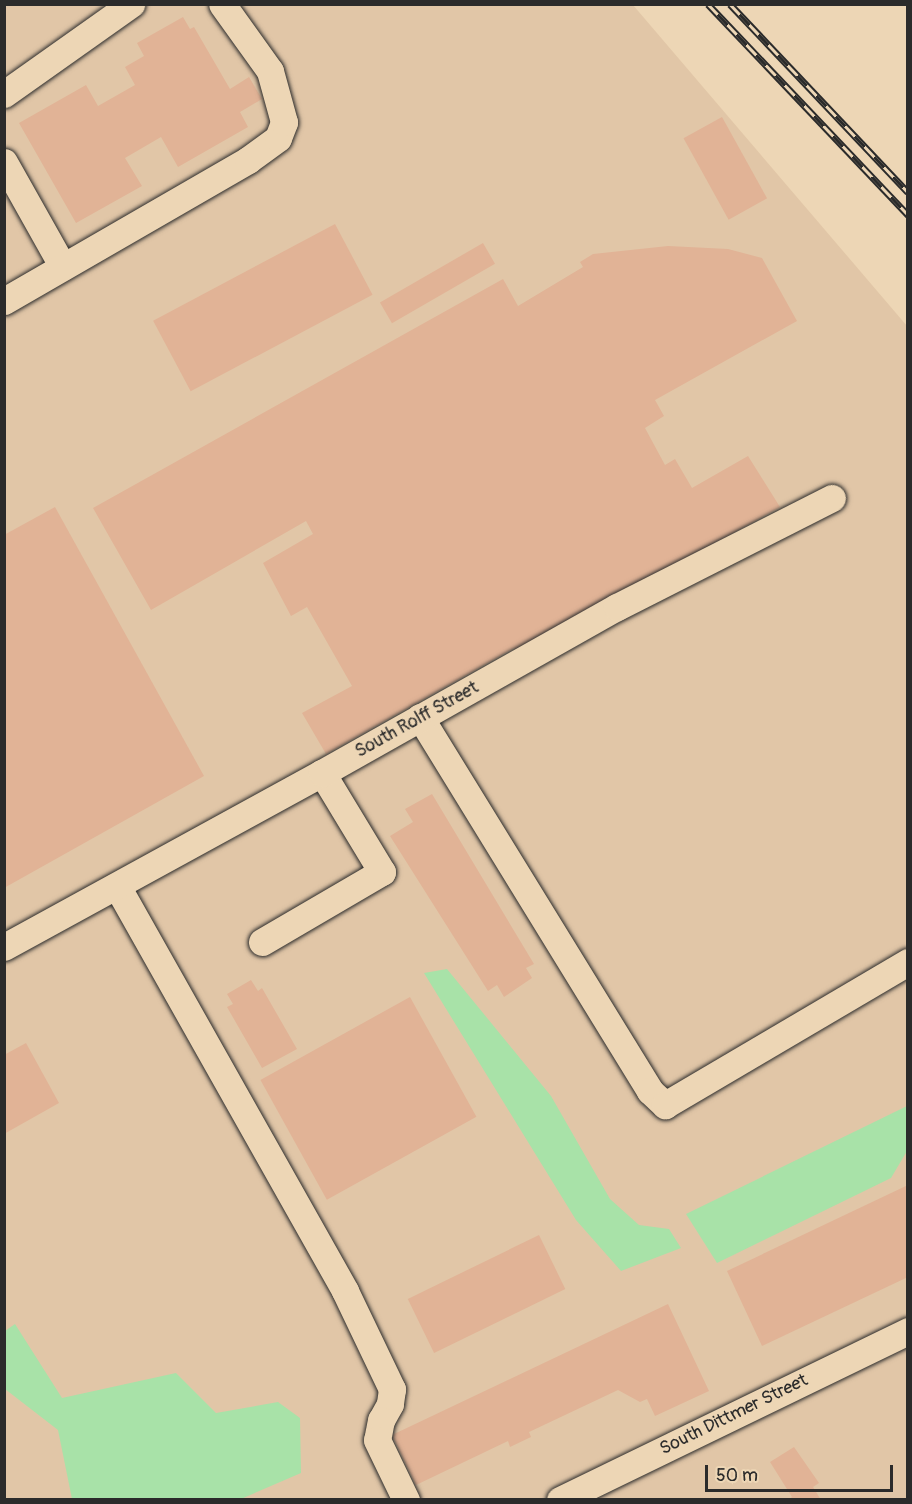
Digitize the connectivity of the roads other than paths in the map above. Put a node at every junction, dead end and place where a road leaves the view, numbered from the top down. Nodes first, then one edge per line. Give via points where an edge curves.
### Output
1 (131, 4) edge
2 (222, 4) edge
3 (4, 94) edge
4 (4, 162) edge
5 (63, 267) junction
6 (4, 301) edge
7 (831, 498) dead end
8 (420, 717) junction
9 (322, 773) junction
10 (117, 886) junction
11 (262, 942) dead end
12 (4, 946) edge
13 (908, 962) edge
14 (908, 1331) edge
15 (406, 1500) edge
16 (560, 1500) edge

1 - 3 street
2 - 5 street via 270,71 284,122 278,138 248,160
4 - 5 street
5 - 6 street
7 - 8 street, South Rolff Street via 617,607
8 - 9 street, South Rolff Street
8 - 13 street via 650,1091 664,1104
9 - 10 street, South Rolff Street
9 - 11 street via 382,872
10 - 12 street, South Rolff Street
10 - 15 street via 345,1291 392,1389 377,1440
14 - 16 street, South Dittmer Street

